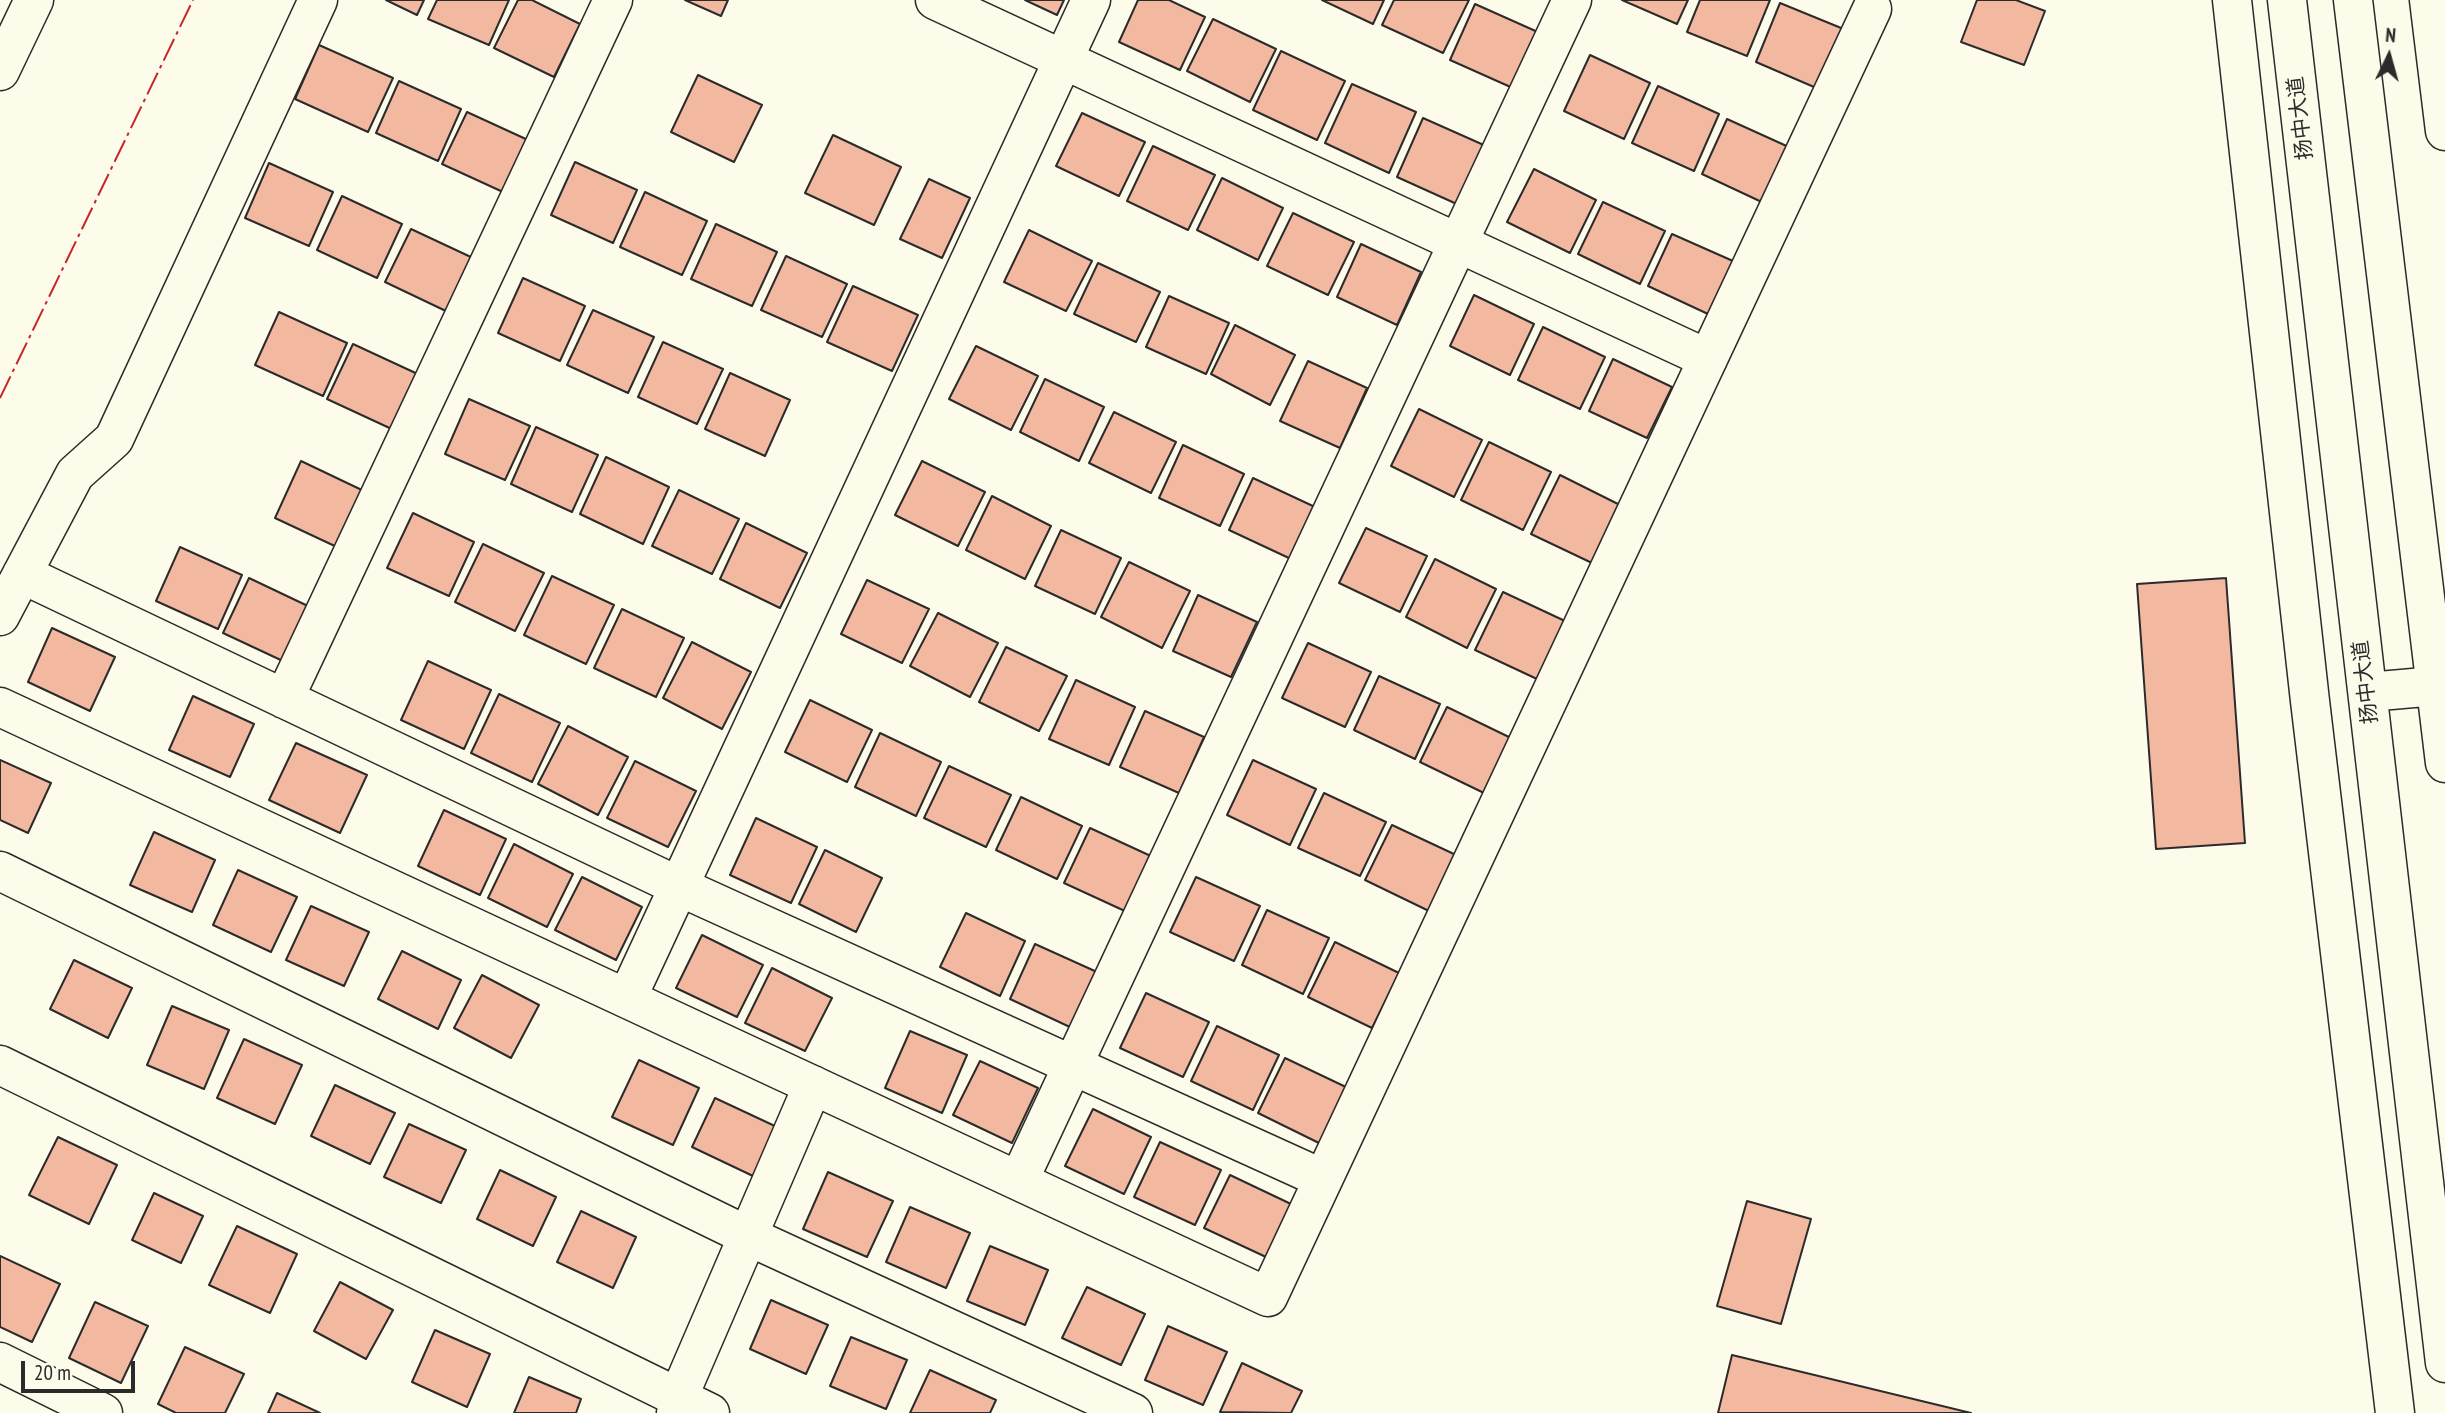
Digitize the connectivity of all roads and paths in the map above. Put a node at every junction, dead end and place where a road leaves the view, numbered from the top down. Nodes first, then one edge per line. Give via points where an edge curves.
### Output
1 (34, 0) edge
2 (318, 0) edge
3 (613, 0) edge
4 (935, 0) edge
5 (1090, 0) edge
6 (1572, 0) edge
7 (2232, 0) edge
8 (2287, 0) edge
9 (2353, 0) edge
10 (2429, 0) edge
11 (1871, 9) dead end
12 (1063, 59) junction
13 (0, 71) edge
14 (2445, 131) edge
15 (1458, 242) junction
16 (1708, 359) junction
17 (22, 574) junction
18 (0, 616) edge
19 (2440, 687) edge
20 (2368, 692) junction
21 (284, 699) junction
22 (0, 707) edge
23 (2445, 763) edge
24 (0, 871) edge
25 (678, 886) junction
26 (627, 998) junction
27 (0, 1065) edge
28 (1073, 1065) junction
29 (813, 1085) junction
30 (1323, 1179) junction
31 (1019, 1181) junction
32 (748, 1236) junction
33 (0, 1362) edge
34 (2445, 1363) edge
35 (688, 1408) edge
36 (103, 1413) edge
37 (1133, 1413) edge
38 (2396, 1413) edge

1 - 13 main road
2 - 17 main road via 114,439 75,474
3 - 21 main road
4 - 12 main road
5 - 12 main road
6 - 15 main road
7 - 38 main road
8 - 20 main road, 扬中大道
9 - 19 main road
10 - 14 main road
11 - 16 main road
12 - 15 main road
12 - 25 main road
15 - 16 main road
15 - 28 main road
16 - 30 main road
17 - 18 main road
17 - 21 main road
19 - 20 main road
19 - 23 main road
20 - 34 main road, 扬中大道
21 - 25 main road
22 - 26 main road
24 - 32 main road
25 - 26 main road
25 - 28 main road
26 - 29 main road
27 - 35 main road
28 - 30 main road
28 - 31 main road
29 - 31 main road
29 - 32 main road
30 - 31 main road via 1268,1297
32 - 35 main road
32 - 37 main road
33 - 36 main road

